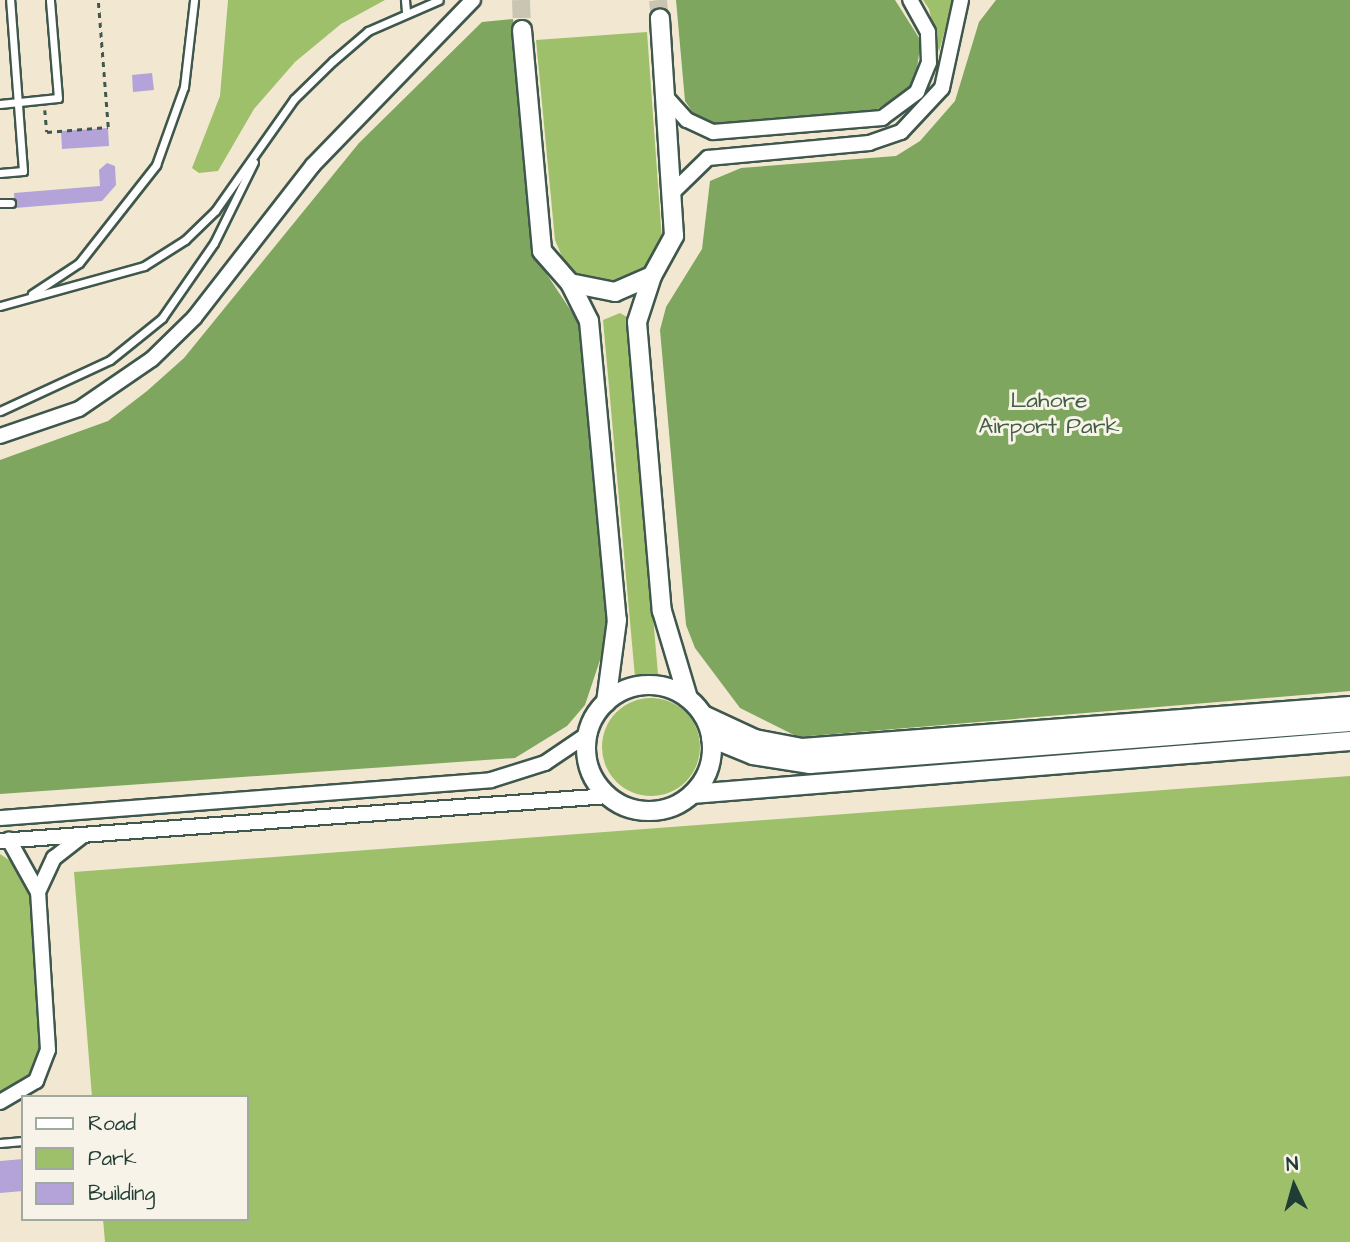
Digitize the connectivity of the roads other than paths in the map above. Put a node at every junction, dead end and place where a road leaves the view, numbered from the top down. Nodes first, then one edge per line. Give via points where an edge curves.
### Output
1 (10, 0) edge
2 (50, 0) edge
3 (194, 0) edge
4 (405, 0) edge
5 (439, 0) edge
6 (473, 0) edge
7 (910, 0) edge
8 (961, 0) edge
9 (406, 11) junction
10 (660, 18) tunnel mouth
11 (522, 30) tunnel mouth
12 (666, 97) junction
13 (18, 102) junction
14 (0, 104) edge
15 (260, 149) junction
16 (0, 173) edge
17 (673, 192) junction
18 (0, 203) edge
19 (10, 203) dead end
20 (652, 275) junction
21 (570, 283) junction
22 (22, 299) junction
23 (0, 306) edge
24 (0, 411) edge
25 (0, 436) edge
26 (688, 698) junction
27 (606, 702) junction
28 (1350, 706) edge
29 (703, 715) junction
30 (1350, 722) edge
31 (587, 734) junction
32 (712, 738) junction
33 (1350, 741) edge
34 (692, 794) junction
35 (608, 796) junction
36 (0, 812) edge
37 (40, 815) junction
38 (0, 818) edge
39 (85, 833) junction
40 (5, 840) edge
41 (38, 892) junction
42 (0, 1102) edge
43 (21, 1141) edge
44 (0, 1143) edge

1 - 13 lane
2 - 13 lane via 58,98
3 - 22 lane via 184,87 156,165 79,263
4 - 9 lane
5 - 9 lane
6 - 25 street via 313,165 194,318 152,359 79,409
7 - 12 street via 928,32 929,63 917,92 882,118 713,132 687,120
8 - 17 street via 942,88 901,132 869,143 708,158
9 - 15 lane via 333,61 294,99
10 - 12 street
11 - 21 street via 539,243 550,266
12 - 17 street
13 - 14 lane
13 - 16 lane via 23,171
15 - 22 lane via 215,211 144,266
15 - 24 lane via 214,243 162,318 110,360
17 - 20 street via 674,236
18 - 19 lane
20 - 21 street via 615,292
20 - 26 street via 637,322 662,611
21 - 27 street via 589,321 614,593 616,652
22 - 23 lane
26 - 27 street via 655,685 621,691
26 - 29 street
27 - 31 street
28 - 29 street via 802,748 755,739
29 - 32 street
30 - 32 street via 810,764 752,755
31 - 35 street via 588,763
31 - 37 street via 545,763 491,780
32 - 34 street via 709,768
33 - 34 street
34 - 35 street via 650,811
35 - 39 street
36 - 37 street
37 - 38 street
39 - 40 street
39 - 41 street via 54,858
40 - 41 street
41 - 42 street via 48,1050 36,1082
43 - 44 lane

